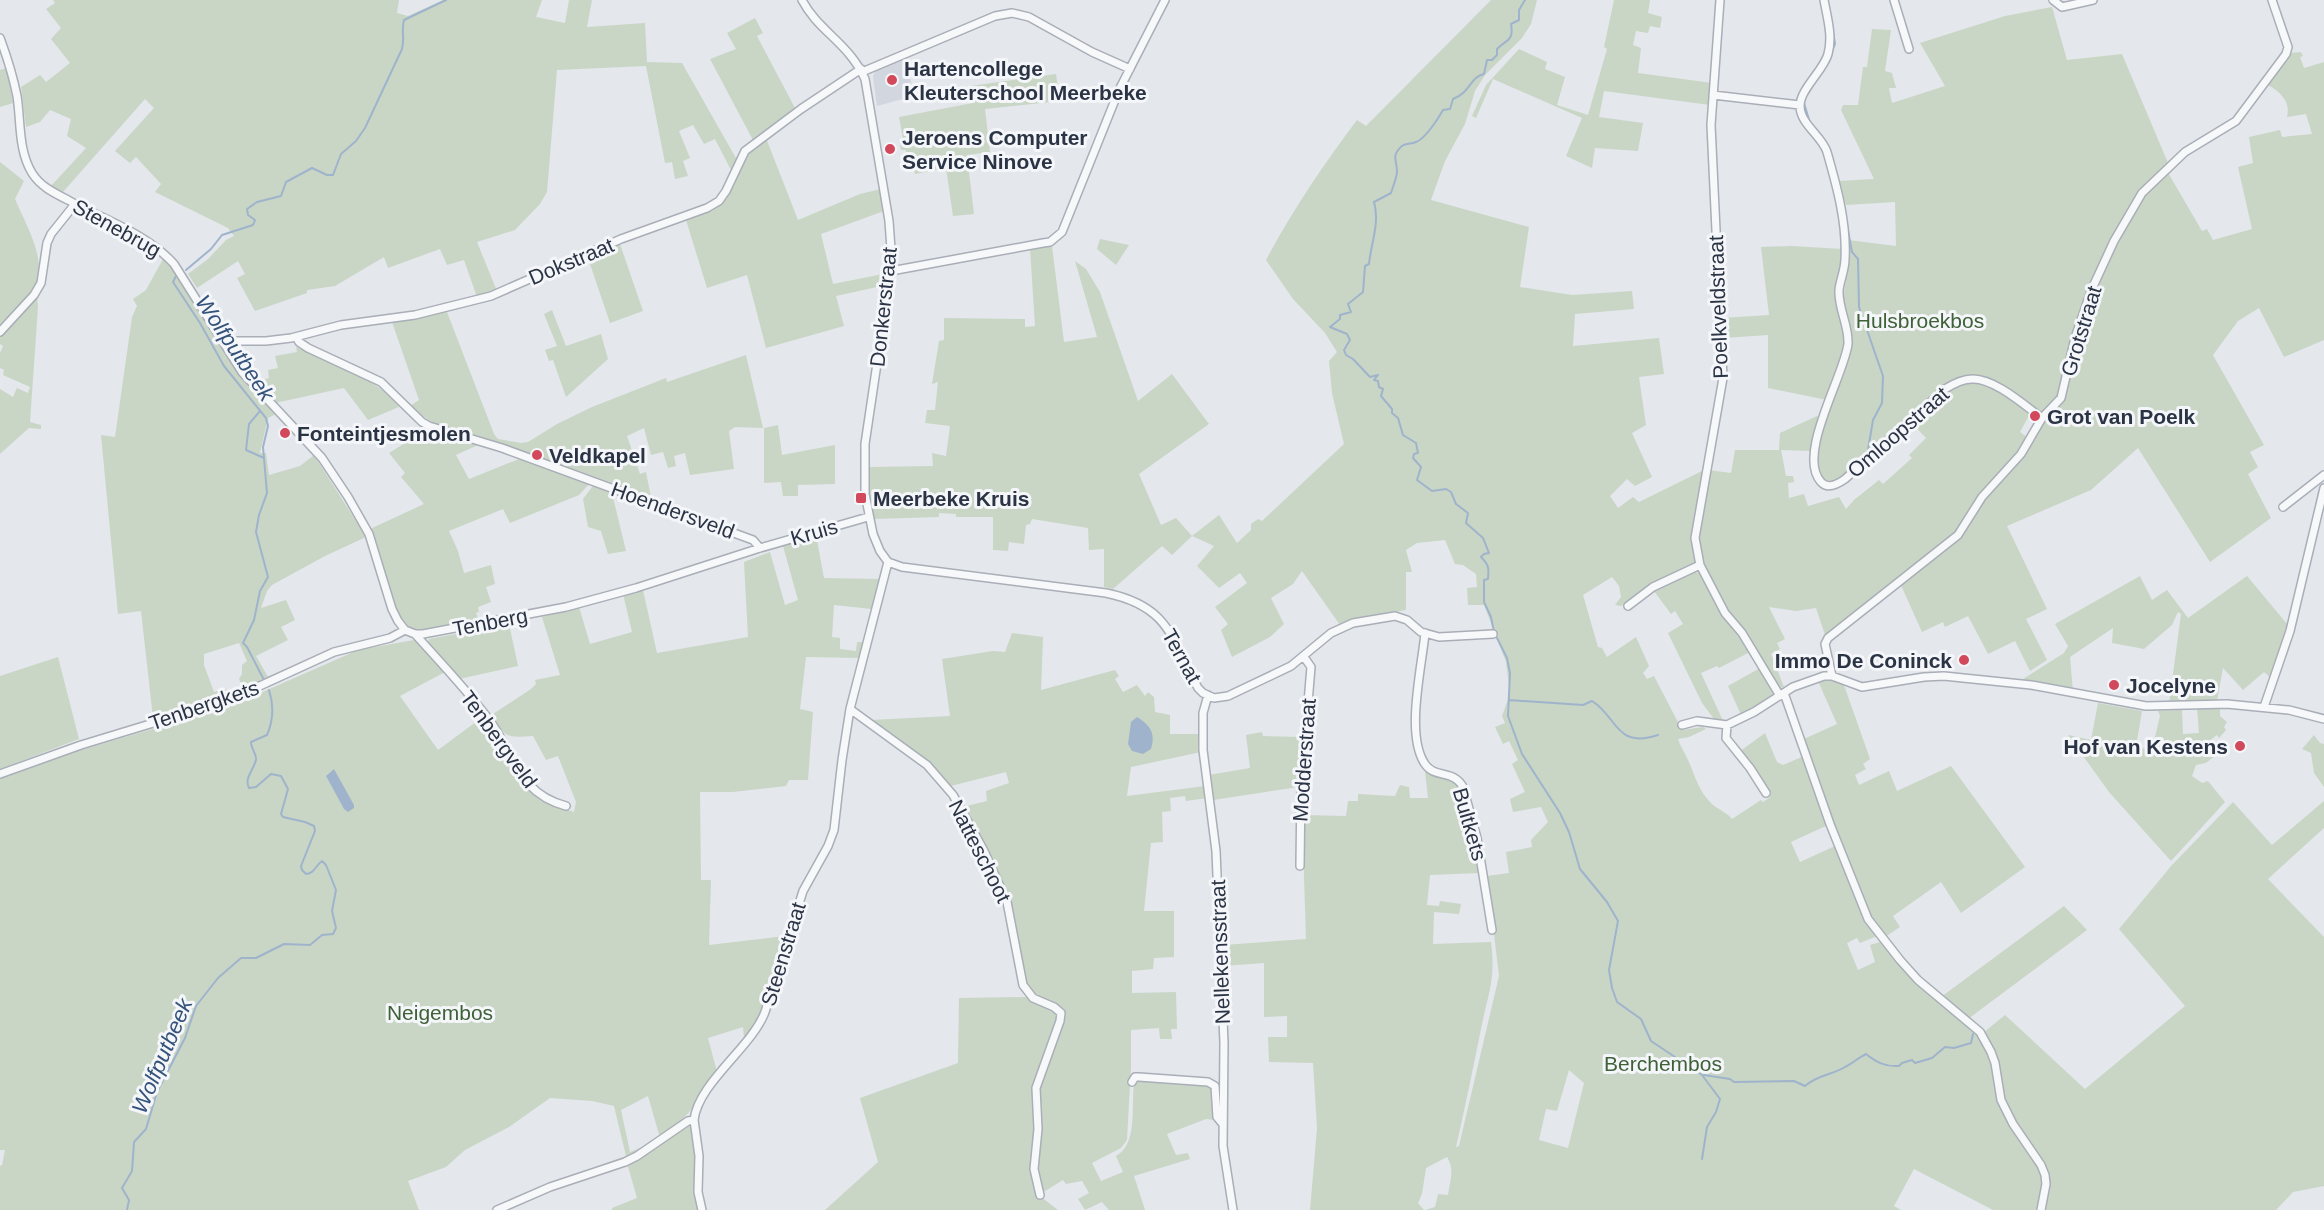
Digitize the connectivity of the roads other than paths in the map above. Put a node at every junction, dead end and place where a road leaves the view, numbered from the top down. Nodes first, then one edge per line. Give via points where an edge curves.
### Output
1 (802, 0) edge
2 (1165, 0) edge
3 (1720, 0) edge
4 (1824, 0) edge
5 (1894, 0) edge
6 (2052, 0) edge
7 (2093, 0) edge
8 (2272, 0) edge
9 (0, 38) edge
10 (1909, 49) dead end
11 (1130, 69) junction
12 (861, 70) junction
13 (1713, 95) junction
14 (1800, 105) junction
15 (75, 204) junction
16 (891, 271) junction
17 (0, 332) edge
18 (296, 337) junction
19 (224, 341) junction
20 (2042, 418) junction
21 (2324, 475) edge
22 (2324, 488) edge
23 (2283, 507) dead end
24 (868, 517) junction
25 (760, 548) junction
26 (888, 562) junction
27 (1700, 565) junction
28 (1628, 606) dead end
29 (405, 630) junction
30 (1425, 633) junction
31 (415, 634) junction
32 (1493, 634) dead end
33 (1304, 657) junction
34 (1832, 676) junction
35 (1782, 694) junction
36 (1208, 695) junction
37 (2264, 707) junction
38 (850, 709) junction
39 (2324, 719) edge
40 (1682, 725) dead end
41 (1727, 725) junction
42 (0, 774) edge
43 (1766, 793) dead end
44 (566, 807) dead end
45 (1300, 866) dead end
46 (1492, 930) dead end
47 (1132, 1082) dead end
48 (694, 1120) junction
49 (1222, 1123) junction
50 (1040, 1195) dead end
51 (497, 1210) edge
52 (702, 1210) edge
53 (1233, 1210) edge
54 (2041, 1210) edge

1 - 12 street, Donkerstraat via 851,53
2 - 11 street
3 - 13 street, Poelkveldstraat
4 - 14 street via 1830,34 1828,56
5 - 10 street
6 - 7 street via 2062,7
8 - 20 street, Grotstraat via 2288,47 2286,54 2236,121 2185,152 2142,192 2091,291 2061,398
9 - 15 street, Stenebrug via 11,70 23,148 31,172 45,188
11 - 12 street, Dokstraat via 1029,16 1012,13 995,16
11 - 16 street via 1062,232 1043,243
12 - 16 street, Donkerstraat via 870,97 889,221
12 - 18 street, Dokstraat via 745,151 726,191 707,208 621,239 491,296
13 - 14 street
13 - 27 street, Poelkveldstraat via 1713,182 1723,378 1697,518 1695,538
14 - 20 street, Omloopstraat via 1805,121 1826,149 1842,213 1845,250 1839,291 1848,342 1844,363 1823,413 1815,450 1819,480 1823,485 1833,486 1845,479 1945,389 1960,381 1982,380
15 - 17 street via 47,243 38,289
15 - 19 street, Stenebrug via 140,236 166,254
16 - 24 street, Donkerstraat via 865,444
18 - 19 street, Dokstraat
18 - 25 street, Hoendersveld via 308,348 381,382 429,426 502,448 753,540
19 - 29 street, Stenebrug via 242,372 322,458 348,497 369,534 392,609
20 - 34 street, Grotstraat via 2021,454 1982,497 1958,535 1828,638 1825,644
21 - 23 street
22 - 37 street via 2290,631
24 - 25 street, Kruis
24 - 26 street, Donkerstraat
25 - 31 street, Tenberg via 566,607
26 - 36 street, Ternat via 1106,593 1137,602 1160,617 1198,688
26 - 38 street, Steenstraat
27 - 28 street via 1653,587
27 - 35 street, Poelkveldstraat via 1725,613
29 - 31 street, Tenberg
29 - 42 street, Tenbergkets via 390,638 334,652 229,700
30 - 32 street, Ternat via 1450,638
30 - 33 street, Ternat via 1395,616 1353,623 1331,633
30 - 46 street, Bultkets via 1415,714 1418,743 1430,770 1453,776 1463,787 1477,838
31 - 44 street, Tenbergveld via 496,729 522,777 543,798
33 - 36 street, Ternat via 1228,696
33 - 45 street, Modderstraat via 1311,667 1301,786
34 - 35 street via 1819,676
34 - 37 street via 1862,687 1944,676 2031,685 2146,706
35 - 41 street
35 - 54 street via 1868,919 1918,980 1980,1032 1991,1052 2001,1100 2045,1175
36 - 49 street, Nellekensstraat via 1202,733 1217,873 1224,1043
37 - 39 street
38 - 48 street, Steenstraat via 834,830 803,891 763,1018 710,1088
38 - 50 street, Natteschoot via 927,765 953,795 1007,902 1023,985 1033,998 1060,1013 1036,1088 1038,1129 1034,1169
40 - 41 street via 1697,721
41 - 43 street via 1726,738
47 - 49 street via 1135,1077 1208,1082 1215,1086 1217,1117
48 - 51 street via 625,1162 550,1186
48 - 52 street
49 - 53 street, Nellekensstraat

